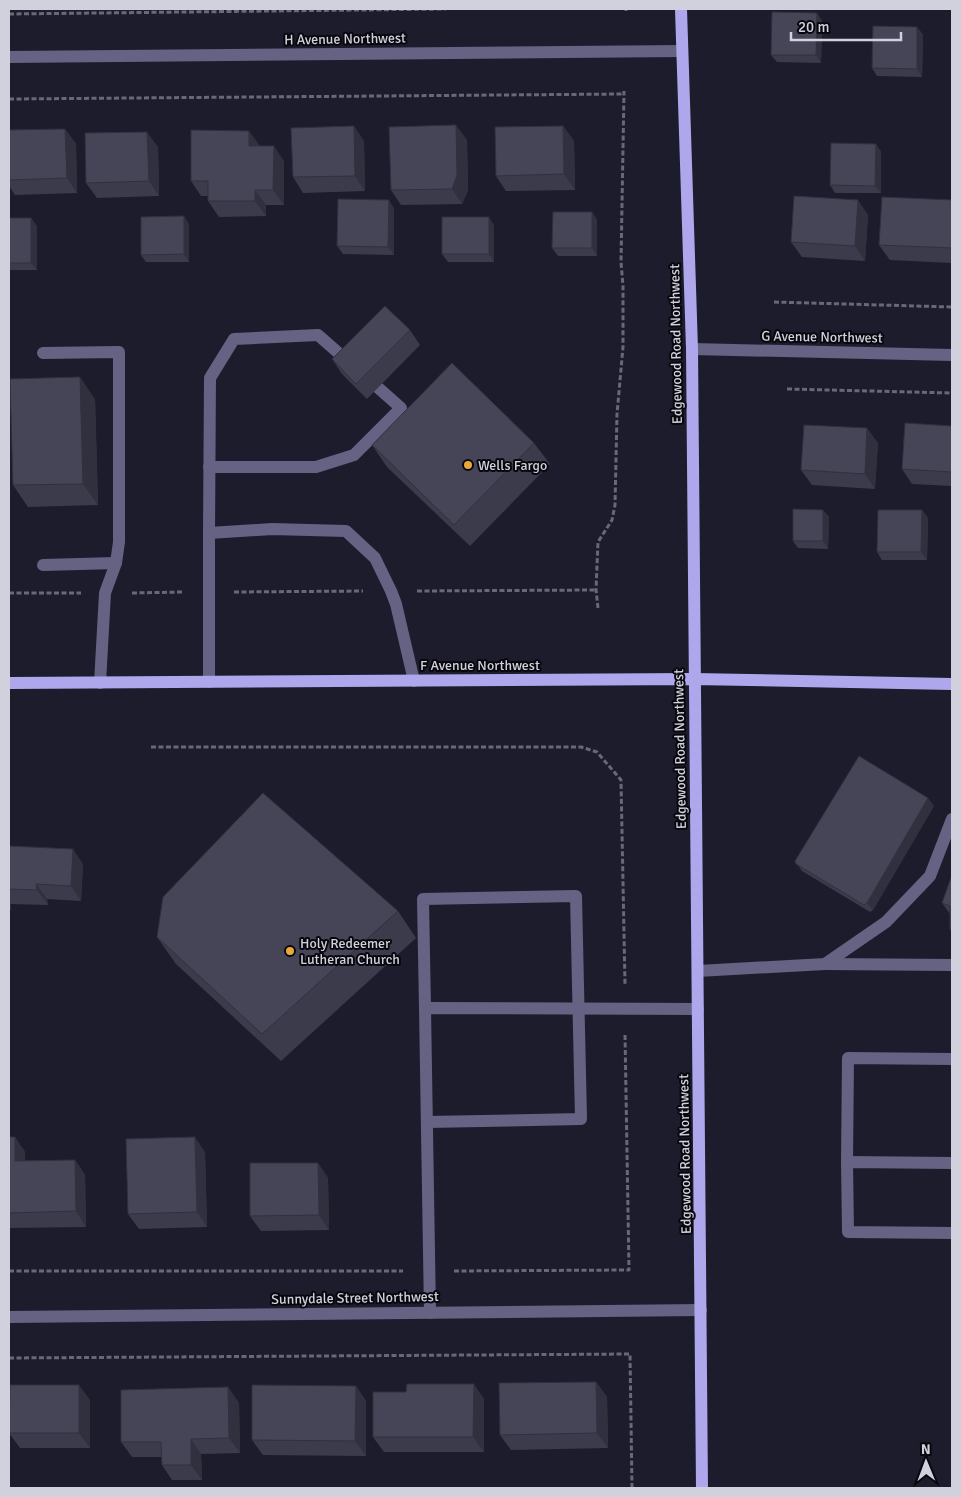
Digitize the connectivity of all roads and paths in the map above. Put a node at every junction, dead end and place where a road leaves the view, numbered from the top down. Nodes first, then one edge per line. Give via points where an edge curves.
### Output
1 (446, 9) edge
2 (682, 9) edge
3 (9, 14) edge
4 (682, 50) junction
5 (9, 57) edge
6 (9, 99) edge
7 (774, 302) dead end
8 (952, 307) edge
9 (692, 348) junction
10 (43, 352) dead end
11 (952, 355) edge
12 (787, 389) dead end
13 (952, 393) edge
14 (209, 467) junction
15 (209, 533) junction
16 (116, 563) junction
17 (43, 565) dead end
18 (596, 590) junction
19 (391, 591) junction
20 (209, 592) junction
21 (9, 593) edge
22 (105, 593) junction
23 (598, 608) dead end
24 (694, 679) junction
25 (414, 681) junction
26 (100, 682) junction
27 (209, 682) junction
28 (9, 683) edge
29 (952, 684) edge
30 (952, 819) edge
31 (825, 964) junction
32 (952, 965) edge
33 (698, 971) junction
34 (425, 1008) junction
35 (578, 1008) junction
36 (698, 1009) junction
37 (952, 1058) edge
38 (427, 1122) junction
39 (847, 1162) junction
40 (952, 1163) edge
41 (952, 1233) edge
42 (701, 1310) junction
43 (430, 1313) junction
44 (9, 1317) edge
45 (9, 1358) edge
46 (632, 1488) edge
47 (702, 1488) edge

1 - 3 path
2 - 4 main road, Edgewood Road Northwest
4 - 5 street, H Avenue Northwest
4 - 9 main road, Edgewood Road Northwest
6 - 18 path via 624,92 621,262 624,347 617,414 615,505 612,520 598,542
7 - 8 path
9 - 11 street, G Avenue Northwest
9 - 24 main road, Edgewood Road Northwest
10 - 16 street via 119,352 119,542
12 - 13 path
14 - 14 street via 210,378 234,339 318,335 401,408 354,455 316,467
14 - 15 street
15 - 19 street via 272,529 346,531 375,558
15 - 20 street
16 - 17 street
16 - 22 street
18 - 19 path
18 - 23 path
19 - 20 path
19 - 25 street
20 - 22 path
20 - 27 street
21 - 22 path
22 - 26 street
24 - 25 main road, F Avenue Northwest
24 - 29 main road, F Avenue Northwest
24 - 33 main road, Edgewood Road Northwest
25 - 27 main road, F Avenue Northwest
26 - 27 main road, F Avenue Northwest
26 - 28 main road, F Avenue Northwest
30 - 31 street via 930,876 886,922
31 - 32 street
31 - 33 street
33 - 36 main road, Edgewood Road Northwest
34 - 35 street
34 - 35 street via 423,899 576,896
34 - 38 street
35 - 36 street
35 - 38 street via 580,1119
36 - 42 main road, Edgewood Road Northwest
37 - 39 street via 848,1058
38 - 43 street
39 - 40 street
39 - 41 street via 848,1232
42 - 43 street, Sunnydale Street Northwest
42 - 47 main road, Edgewood Road Northwest
43 - 44 street, Sunnydale Street Northwest
45 - 46 path via 630,1354

